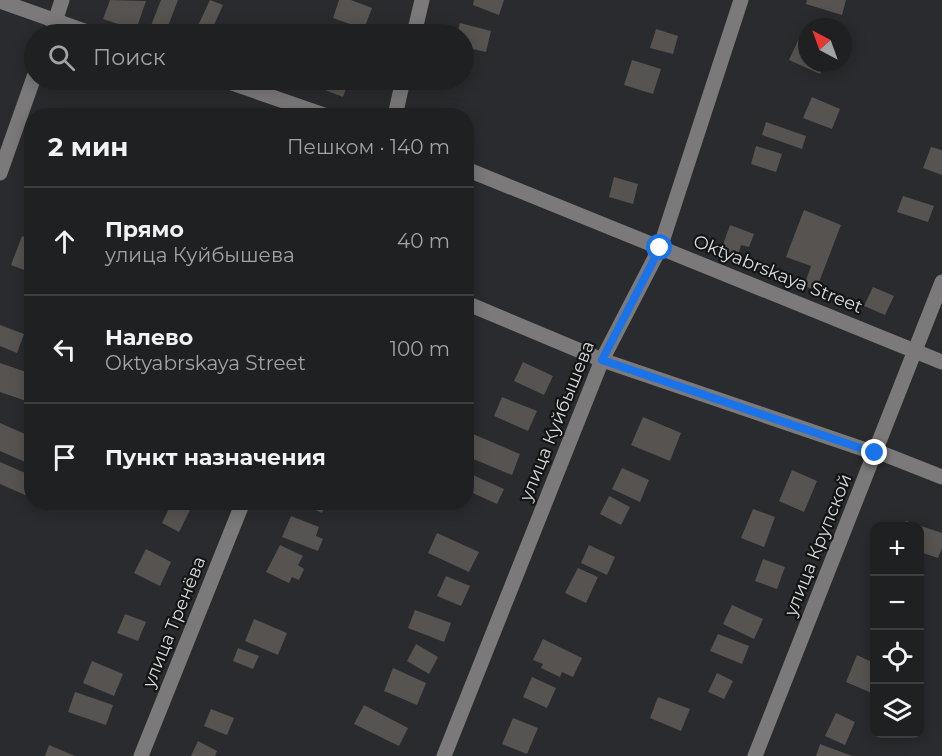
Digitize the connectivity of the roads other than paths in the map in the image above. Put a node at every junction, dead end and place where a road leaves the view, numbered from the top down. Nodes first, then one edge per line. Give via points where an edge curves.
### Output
1 (62, 0) edge
2 (422, 0) edge
3 (741, 0) edge
4 (0, 1) edge
5 (46, 24) edge
6 (55, 24) edge
7 (416, 24) edge
8 (30, 90) edge
9 (252, 90) edge
10 (401, 90) edge
11 (304, 108) edge
12 (397, 108) edge
13 (16, 130) edge
14 (474, 172) edge
15 (0, 173) edge
16 (660, 248) junction
17 (942, 282) edge
18 (474, 306) edge
19 (916, 351) junction
20 (602, 360) junction
21 (942, 362) edge
22 (876, 452) junction
23 (942, 477) edge
24 (240, 510) edge
25 (141, 756) edge
26 (444, 756) edge
27 (755, 756) edge

1 - 6 street
2 - 7 street
3 - 16 street, улица Куйбышева
4 - 5 street
8 - 13 street
9 - 11 street
10 - 12 street
13 - 15 street
14 - 16 street, Oktyabrskaya Street
16 - 19 street, Oktyabrskaya Street
16 - 20 street, улица Куйбышева
17 - 19 street, улица Крупской
18 - 20 street
19 - 21 street, Oktyabrskaya Street
19 - 22 street, улица Крупской
20 - 22 street
20 - 26 street, улица Куйбышева
22 - 23 street
22 - 27 street, улица Крупской
24 - 25 street, улица Тренёва

